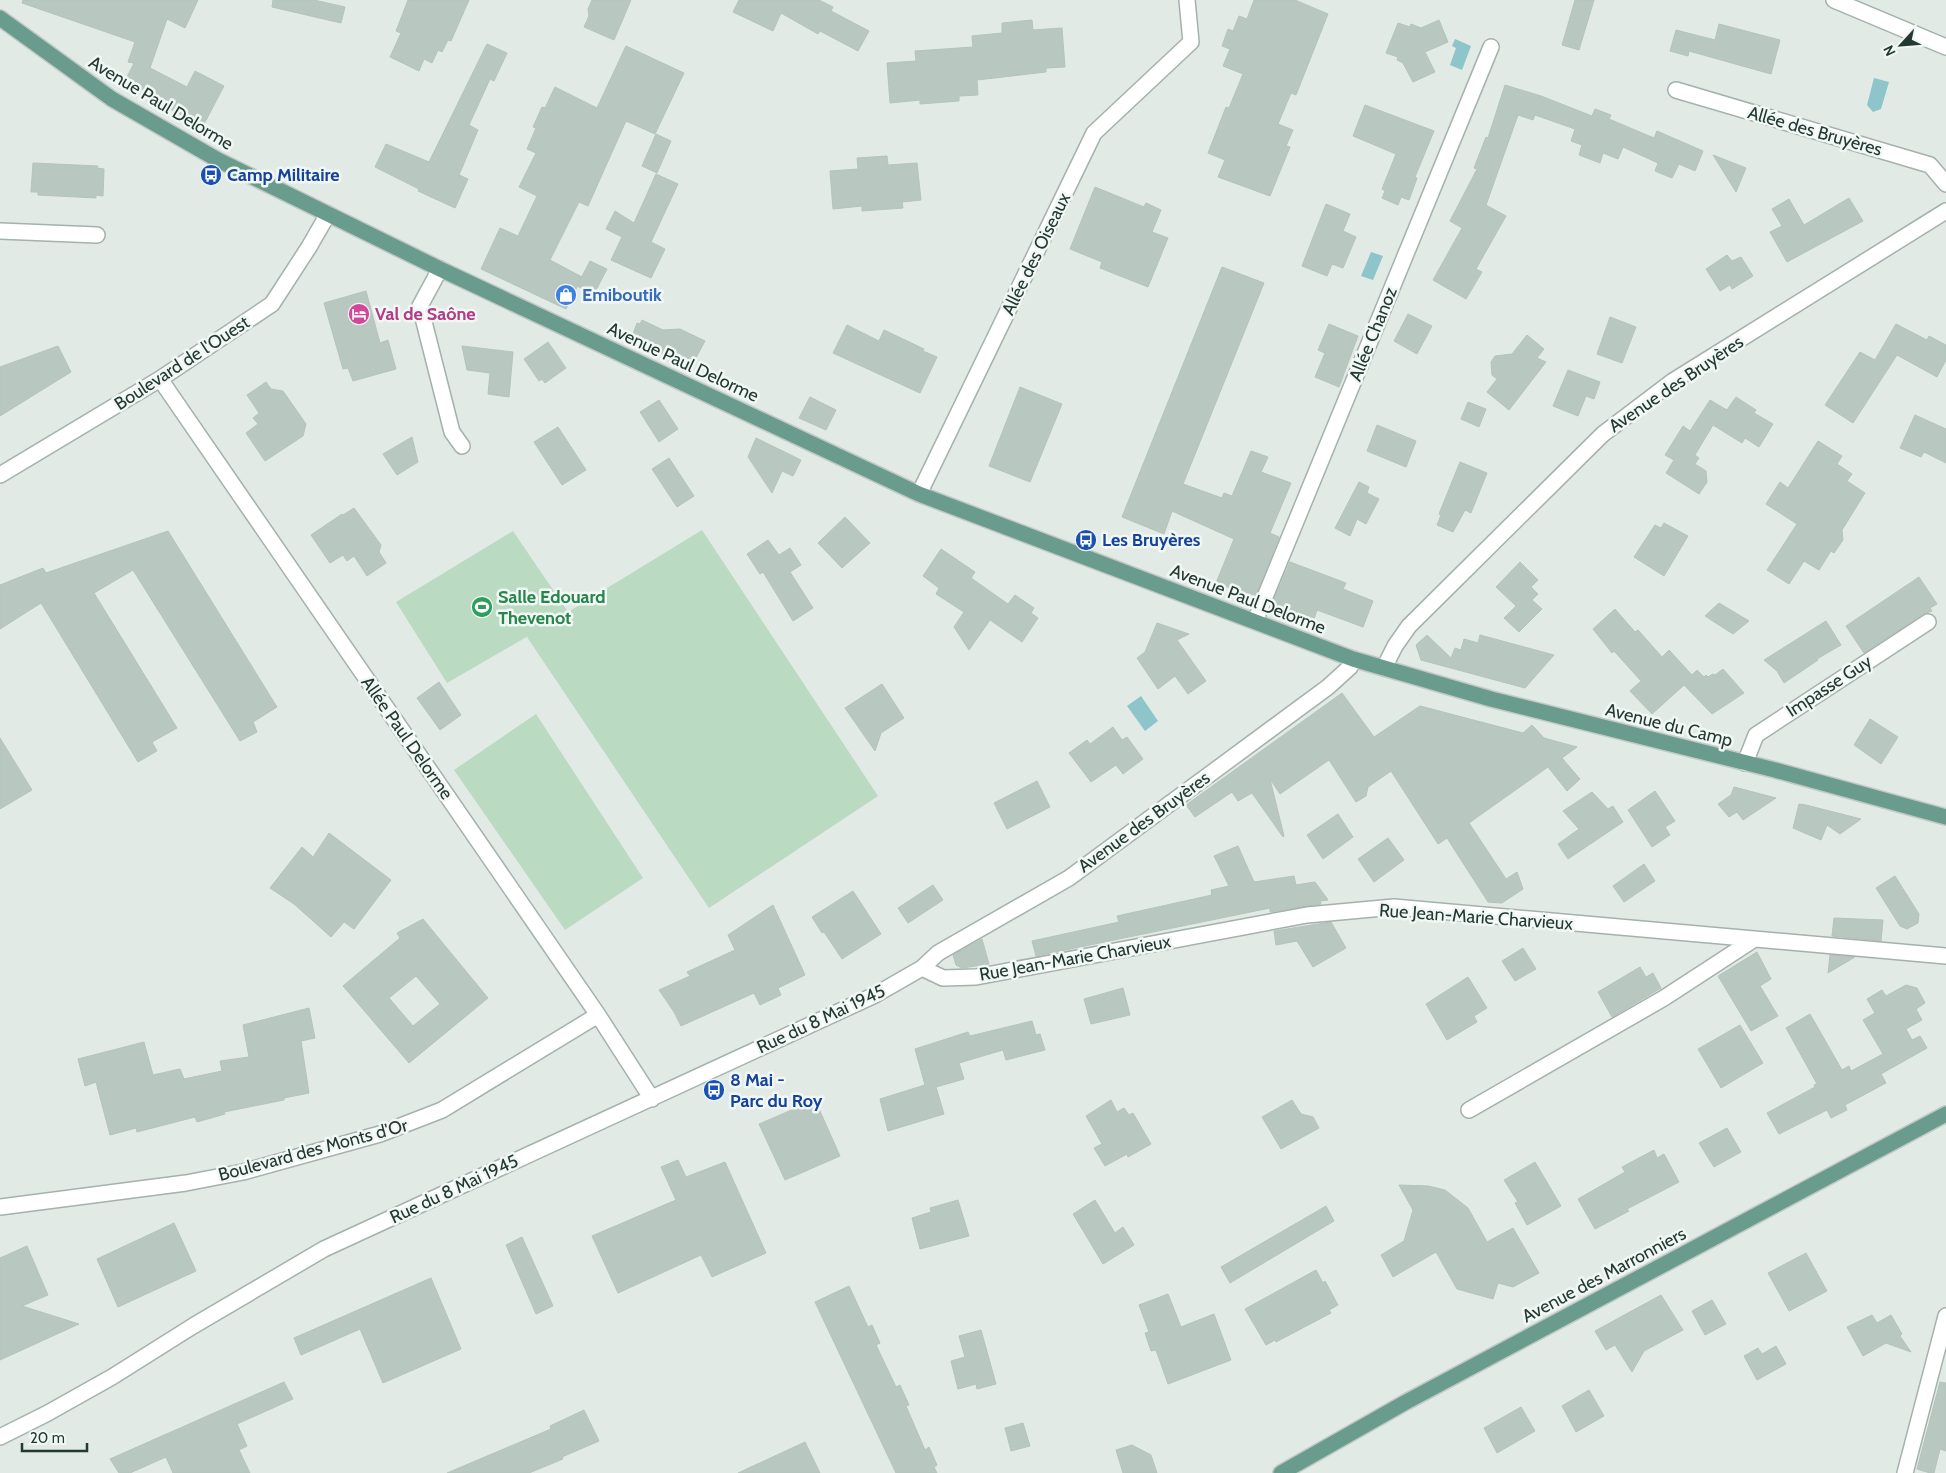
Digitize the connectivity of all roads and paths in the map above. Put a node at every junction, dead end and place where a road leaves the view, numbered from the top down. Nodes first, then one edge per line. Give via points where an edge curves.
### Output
1 (1187, 0) edge
2 (1834, 0) edge
3 (0, 18) edge
4 (1491, 47) dead end
5 (1946, 47) edge
6 (1676, 90) dead end
7 (1946, 184) edge
8 (1946, 211) edge
9 (328, 214) junction
10 (0, 231) edge
11 (98, 235) dead end
12 (440, 269) junction
13 (160, 379) junction
14 (462, 446) dead end
15 (0, 475) edge
16 (920, 494) junction
17 (1255, 621) junction
18 (1928, 622) dead end
19 (1353, 658) junction
20 (1384, 668) junction
21 (1745, 763) junction
22 (1946, 817) edge
23 (1753, 940) junction
24 (1946, 956) edge
25 (922, 968) junction
26 (598, 1015) junction
27 (652, 1099) junction
28 (1469, 1110) dead end
29 (1946, 1114) edge
30 (0, 1207) edge
31 (1946, 1316) edge
32 (0, 1437) edge
33 (1281, 1473) edge
34 (1905, 1473) edge

1 - 16 street, Allée des Oiseaux via 1191,42 1094,133
2 - 5 street
3 - 9 main road, Avenue Paul Delorme via 112,99 218,160
4 - 17 street, Allée Chanoz
6 - 7 street, Allée des Bruyères via 1930,165
8 - 20 street, Avenue des Bruyères via 1673,381 1603,434 1409,626
9 - 12 main road, Avenue Paul Delorme
9 - 13 street, Boulevard de l'Ouest via 272,304
10 - 11 street
12 - 14 street via 420,306 452,432
12 - 16 main road, Avenue Paul Delorme
13 - 15 street, Boulevard de l'Ouest
13 - 26 street, Allée Paul Delorme
16 - 17 main road, Avenue Paul Delorme
17 - 19 main road, Avenue Paul Delorme
18 - 21 street, Impasse Guy via 1756,735
19 - 20 main road, Avenue Paul Delorme
19 - 25 street, Avenue des Bruyères via 1350,667 1328,686 1069,878 938,953
20 - 21 main road, Avenue du Camp via 1491,700
21 - 22 main road, Avenue du Camp
23 - 24 street, Rue Jean-Marie Charvieux
23 - 25 street, Rue Jean-Marie Charvieux via 1394,908 1308,915 976,977 943,978
23 - 28 street via 1664,998
25 - 27 street, Rue du 8 Mai 1945 via 875,995
26 - 27 street, Allée Paul Delorme
26 - 30 street, Boulevard des Monts d'Or via 442,1110 380,1134 244,1172 186,1183
27 - 32 street, Rue du 8 Mai 1945 via 324,1249 112,1378
29 - 33 main road, Avenue des Marronniers via 1423,1393
31 - 34 street

